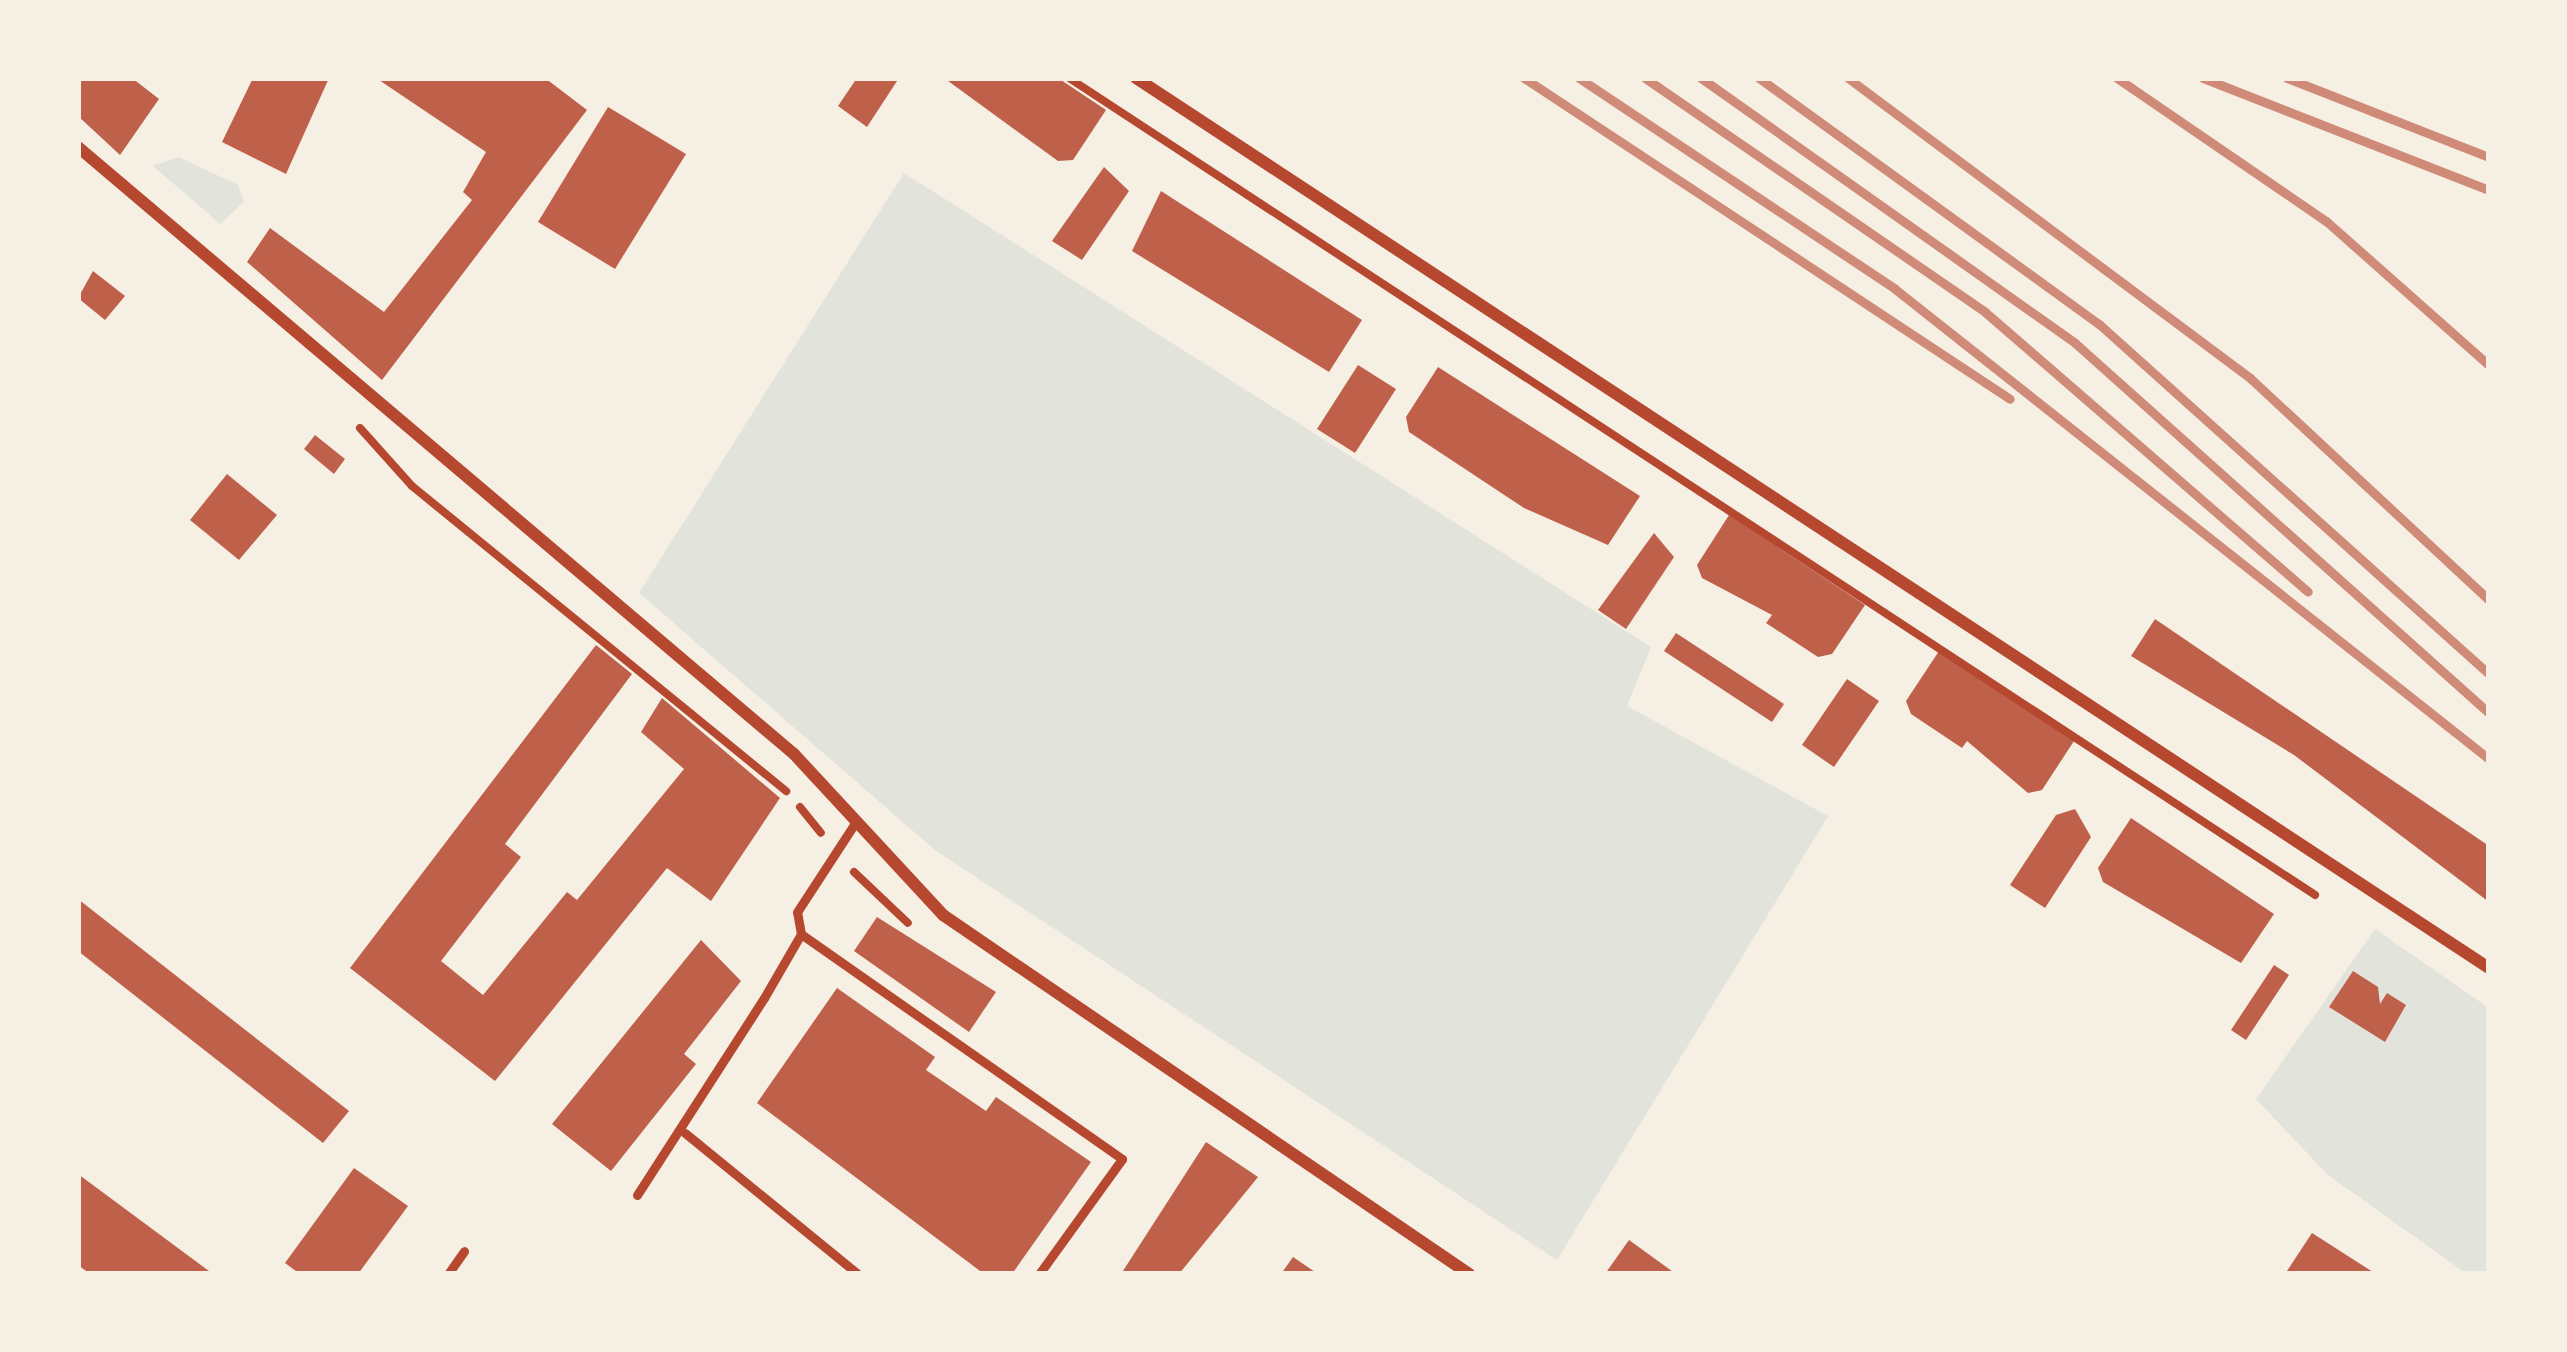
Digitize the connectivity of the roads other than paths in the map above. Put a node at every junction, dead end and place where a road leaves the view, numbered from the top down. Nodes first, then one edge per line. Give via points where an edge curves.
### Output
1 (1136, 78) edge
2 (78, 147) edge
3 (855, 824) junction
4 (800, 934) junction
5 (2489, 968) edge
6 (685, 1133) junction
7 (637, 1195) dead end
8 (464, 1251) dead end
9 (448, 1274) edge
10 (858, 1274) edge
11 (1039, 1274) edge
12 (1469, 1274) edge

1 - 5 street
2 - 3 street via 794,754
3 - 4 lane via 797,912
3 - 12 street via 943,915
4 - 6 lane
4 - 11 lane via 1123,1159
6 - 7 lane
6 - 10 lane
8 - 9 lane

